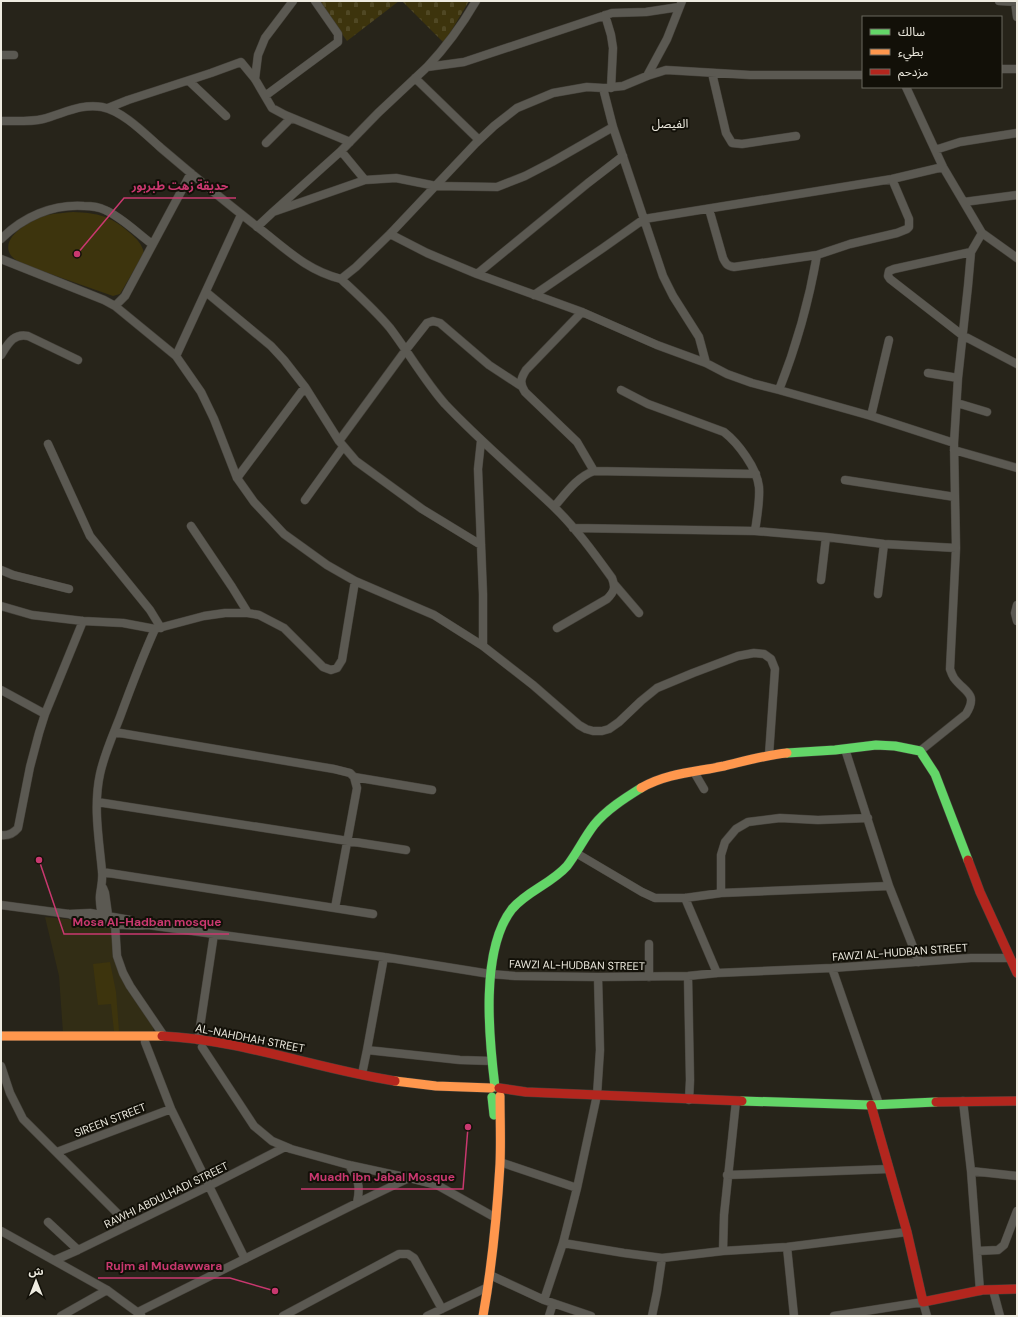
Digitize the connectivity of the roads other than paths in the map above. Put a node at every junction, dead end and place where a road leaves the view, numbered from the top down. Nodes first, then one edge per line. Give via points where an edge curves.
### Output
1 (292, 1) edge
2 (315, 1) edge
3 (476, 1) edge
4 (999, 1) edge
5 (1016, 2) edge
6 (681, 4) edge
7 (605, 15) junction
8 (1017, 17) edge
9 (1, 55) edge
10 (14, 56) dead end
11 (427, 67) junction
12 (1002, 69) edge
13 (1017, 69) edge
14 (712, 73) junction
15 (862, 75) edge
16 (647, 76) junction
17 (415, 78) junction
18 (255, 79) junction
19 (189, 80) junction
20 (607, 88) junction
21 (906, 88) edge
22 (265, 96) junction
23 (108, 108) junction
24 (226, 116) dead end
25 (292, 118) junction
26 (1, 121) edge
27 (612, 127) junction
28 (1017, 133) edge
29 (796, 136) dead end
30 (479, 140) junction
31 (350, 142) junction
32 (266, 143) dead end
33 (935, 150) junction
34 (341, 151) junction
35 (623, 156) junction
36 (943, 167) junction
37 (191, 173) junction
38 (892, 179) junction
39 (365, 180) junction
40 (436, 186) junction
41 (1017, 194) edge
42 (964, 202) junction
43 (709, 209) junction
44 (273, 212) junction
45 (241, 215) junction
46 (644, 219) junction
47 (257, 227) junction
48 (982, 233) junction
49 (390, 234) junction
50 (1, 239) edge
51 (152, 244) junction
52 (971, 252) junction
53 (817, 255) junction
54 (1017, 258) edge
55 (1, 259) edge
56 (476, 274) junction
57 (341, 279) junction
58 (206, 292) junction
59 (534, 295) junction
60 (116, 306) junction
61 (582, 312) junction
62 (962, 335) junction
63 (1, 338) edge
64 (11, 340) junction
65 (889, 340) dead end
66 (405, 351) junction
67 (1, 355) edge
68 (176, 356) junction
69 (78, 360) dead end
70 (706, 363) junction
71 (1017, 364) edge
72 (928, 373) dead end
73 (958, 378) junction
74 (521, 386) junction
75 (305, 387) junction
76 (621, 390) dead end
77 (779, 390) junction
78 (957, 403) junction
79 (987, 412) dead end
80 (871, 416) junction
81 (482, 441) junction
82 (48, 444) dead end
83 (341, 444) junction
84 (954, 446) junction
85 (1017, 468) edge
86 (594, 471) junction
87 (756, 474) junction
88 (237, 478) junction
89 (845, 480) dead end
90 (955, 496) junction
91 (305, 500) dead end
92 (554, 507) junction
93 (191, 526) dead end
94 (573, 528) junction
95 (755, 531) junction
96 (826, 537) junction
97 (884, 544) junction
98 (481, 545) junction
99 (956, 548) junction
100 (1, 570) edge
101 (821, 580) dead end
102 (355, 581) junction
103 (615, 585) junction
104 (69, 589) dead end
105 (878, 594) dead end
106 (1017, 605) edge
107 (1, 606) edge
108 (248, 613) junction
109 (639, 613) dead end
110 (83, 621) junction
111 (1017, 621) edge
112 (557, 628) dead end
113 (158, 629) junction
114 (483, 646) junction
115 (1, 690) edge
116 (45, 714) junction
117 (114, 732) junction
118 (845, 749) junction
119 (920, 751) junction
120 (769, 755) junction
121 (694, 772) junction
122 (354, 777) junction
123 (704, 789) dead end
124 (432, 790) dead end
125 (97, 802) junction
126 (868, 818) junction
127 (1, 835) edge
128 (346, 840) junction
129 (406, 850) dead end
130 (576, 852) junction
131 (102, 872) junction
132 (889, 886) junction
133 (102, 888) junction
134 (721, 893) junction
135 (686, 898) junction
136 (100, 902) junction
137 (1, 905) edge
138 (335, 908) junction
139 (90, 913) junction
140 (69, 914) junction
141 (373, 914) dead end
142 (107, 920) junction
143 (214, 934) junction
144 (649, 944) dead end
145 (384, 957) junction
146 (1009, 958) junction
147 (919, 962) junction
148 (832, 968) junction
149 (717, 973) junction
150 (1017, 973) edge
151 (490, 974) junction
152 (688, 976) junction
153 (598, 977) junction
154 (649, 977) junction
155 (1, 1036) edge
156 (164, 1036) junction
157 (145, 1042) junction
158 (1, 1043) edge
159 (200, 1043) junction
160 (367, 1050) junction
161 (492, 1061) junction
162 (1, 1066) edge
163 (362, 1074) junction
164 (495, 1092) junction
165 (598, 1095) junction
166 (689, 1100) junction
167 (736, 1101) junction
168 (963, 1101) junction
169 (1017, 1101) edge
170 (875, 1105) junction
171 (171, 1109) junction
172 (285, 1147) junction
173 (57, 1152) junction
174 (500, 1162) junction
175 (349, 1165) junction
176 (890, 1170) junction
177 (971, 1171) junction
178 (727, 1174) junction
179 (1017, 1176) edge
180 (409, 1178) junction
181 (209, 1186) junction
182 (577, 1188) junction
183 (357, 1203) junction
184 (1017, 1211) edge
185 (496, 1218) junction
186 (48, 1222) dead end
187 (129, 1224) junction
188 (1, 1231) edge
189 (907, 1232) junction
190 (562, 1243) junction
191 (787, 1247) junction
192 (78, 1250) junction
193 (723, 1251) junction
194 (977, 1251) junction
195 (662, 1258) junction
196 (245, 1259) junction
197 (55, 1260) junction
198 (490, 1275) junction
199 (488, 1287) junction
200 (1017, 1289) edge
201 (107, 1290) junction
202 (993, 1290) junction
203 (980, 1291) junction
204 (544, 1300) junction
205 (923, 1302) junction
206 (553, 1303) junction
207 (442, 1309) junction
208 (140, 1314) edge
209 (61, 1316) edge
210 (283, 1316) edge
211 (427, 1316) edge
212 (483, 1316) edge
213 (549, 1316) edge
214 (591, 1316) edge
215 (652, 1316) edge
216 (794, 1316) edge
217 (834, 1316) edge
218 (927, 1316) edge
219 (1000, 1316) edge

1 - 18 street via 265,38 258,55
2 - 22 street via 338,34 338,42
3 - 11 street via 443,50
4 - 5 street
5 - 8 street
6 - 7 street via 646,12 618,12
6 - 16 street via 668,39
7 - 11 street via 464,62
7 - 20 street via 612,48
9 - 10 street
11 - 17 street
12 - 13 street
14 - 15 street
14 - 16 street via 666,70
14 - 29 street via 726,134 732,143 742,144
16 - 20 street via 623,86
17 - 30 street
17 - 31 street
18 - 19 street via 241,62
18 - 22 street
19 - 23 street
19 - 24 street
20 - 27 street
20 - 30 street via 572,89 535,100 517,108
21 - 33 street
22 - 25 street via 272,108
23 - 26 street via 83,107 42,119
23 - 37 street via 130,121
25 - 31 street
25 - 32 street
27 - 35 street
27 - 40 street via 552,162 498,187
28 - 33 street via 960,142
30 - 40 street
31 - 34 street
33 - 36 street
34 - 39 street
34 - 44 street
35 - 46 street
35 - 56 street
36 - 38 street
36 - 42 street
37 - 45 street
37 - 51 street
38 - 43 street
38 - 53 street via 909,219 909,227 897,233
39 - 40 street via 396,178
39 - 44 street
40 - 49 street
41 - 42 street
42 - 48 street
43 - 46 street
43 - 53 street via 723,258 728,266
44 - 47 street
45 - 47 street
45 - 58 street
46 - 59 street
46 - 70 street via 663,276 699,337
47 - 57 street via 316,271
48 - 52 street
48 - 54 street
49 - 56 street via 427,254
49 - 57 street
50 - 51 street via 20,223 39,213 65,206 94,206 117,216
51 - 60 street via 125,296
52 - 62 street
52 - 62 street via 894,269 889,271 888,276
53 - 77 street via 789,364
55 - 60 street
56 - 59 street
57 - 66 street via 368,304
58 - 68 street
58 - 75 street via 271,346
59 - 61 street
60 - 68 street
61 - 70 street
61 - 74 street via 526,370 521,377
62 - 71 street
62 - 73 street
63 - 64 street
64 - 67 street
64 - 69 street via 22,335 28,336
65 - 80 street
66 - 74 street via 427,323 440,323 489,365
66 - 81 street via 445,403
66 - 83 street
68 - 88 street via 201,392
70 - 77 street via 727,374
72 - 73 street
73 - 78 street
74 - 86 street via 577,442
75 - 83 street
75 - 88 street
76 - 87 street via 648,404 724,432 733,439
77 - 80 street
78 - 79 street
78 - 84 street
80 - 84 street
81 - 92 street
81 - 98 street via 478,469
82 - 113 street via 90,536 150,610
83 - 91 street
83 - 98 street via 364,467 422,509
84 - 85 street
84 - 90 street
86 - 87 street
86 - 92 street via 580,478
87 - 95 street via 759,486
88 - 102 street via 254,502 284,534 326,565
89 - 90 street
90 - 99 street
92 - 94 street
93 - 108 street
94 - 95 street
94 - 103 street via 600,561
95 - 96 street
96 - 97 street
96 - 101 street
97 - 99 street
97 - 105 street
98 - 114 street
99 - 119 street via 950,669 953,677 971,695 971,707 966,714
100 - 104 street
102 - 108 street via 342,660 335,669 323,667 284,628 259,615
102 - 114 street via 434,615
103 - 109 street
103 - 112 street via 613,593 607,599
106 - 111 street
107 - 110 street via 32,615
108 - 113 street via 231,612 204,616
110 - 113 street via 123,623
110 - 116 street
113 - 117 street via 140,663
114 - 120 street via 533,685 579,726 593,731 609,729 657,688 738,656 764,654 771,659 775,669
115 - 116 street
116 - 127 street via 30,767 18,828 15,832
117 - 122 street via 334,769 350,773
117 - 125 street via 100,774
118 - 119 street via 897,745
118 - 120 street
118 - 126 street
119 - 146 street via 935,774 980,892
120 - 121 street
121 - 123 street
121 - 130 street via 652,782 621,802 593,826
122 - 124 street
122 - 128 street via 357,788
125 - 128 street
125 - 131 street
126 - 132 street
126 - 134 street via 780,818 748,822 736,829 725,842 721,855
128 - 129 street
128 - 138 street
130 - 135 street via 655,898
130 - 151 street via 562,871 517,903 501,928
131 - 133 street
131 - 138 street
132 - 134 street
132 - 147 street
133 - 136 street
133 - 142 street via 105,893
134 - 135 street
135 - 149 street
136 - 139 street
136 - 142 street
137 - 140 street, FAWZI AL-HUDBAN STREET
138 - 141 street
139 - 140 street, FAWZI AL-HUDBAN STREET
139 - 142 street, FAWZI AL-HUDBAN STREET
140 - 142 street, FAWZI AL-HUDBAN STREET via 77,918
142 - 143 street, FAWZI AL-HUDBAN STREET via 140,922
142 - 156 street via 123,973
143 - 145 street, FAWZI AL-HUDBAN STREET
143 - 159 street
144 - 154 street
145 - 151 street, FAWZI AL-HUDBAN STREET
145 - 160 street
146 - 147 street, FAWZI AL-HUDBAN STREET
146 - 150 street
147 - 148 street, FAWZI AL-HUDBAN STREET
148 - 149 street, FAWZI AL-HUDBAN STREET
148 - 170 street
149 - 152 street, FAWZI AL-HUDBAN STREET
151 - 153 street, FAWZI AL-HUDBAN STREET
151 - 161 street
152 - 154 street, FAWZI AL-HUDBAN STREET
152 - 166 street
153 - 154 street, FAWZI AL-HUDBAN STREET
153 - 165 street
155 - 156 street, AL-NAHDHAH STREET
156 - 159 street, AL-NAHDHAH STREET
157 - 158 street, AL-NAHDHAH STREET
157 - 159 street, AL-NAHDHAH STREET
157 - 171 street
159 - 163 street, AL-NAHDHAH STREET via 270,1053
159 - 164 street, AL-NAHDHAH STREET via 366,1083 406,1089
159 - 172 street via 254,1126 272,1141
160 - 161 street
160 - 163 street
161 - 164 street
162 - 173 street via 21,1115
163 - 164 street, AL-NAHDHAH STREET via 394,1081
164 - 165 street
164 - 174 street via 500,1116
165 - 166 street
165 - 182 street
166 - 167 street
167 - 170 street
167 - 178 street
168 - 169 street
168 - 170 street
168 - 177 street
170 - 176 street via 882,1148
171 - 173 street, SIREEN STREET
171 - 181 street
172 - 175 street
172 - 181 street, RAWHI ABDULHADI STREET
173 - 187 street
174 - 182 street
174 - 185 street
175 - 180 street
175 - 183 street via 358,1181
176 - 178 street
176 - 189 street
177 - 179 street
177 - 194 street
178 - 193 street
180 - 183 street
180 - 185 street via 445,1189
181 - 187 street, RAWHI ABDULHADI STREET
181 - 196 street
182 - 190 street
183 - 196 street
184 - 194 street via 1004,1245 998,1250
185 - 198 street
186 - 192 street
187 - 192 street, RAWHI ABDULHADI STREET
188 - 197 street
189 - 191 street
189 - 205 street
190 - 195 street
190 - 204 street
191 - 193 street
191 - 216 street
192 - 197 street, RAWHI ABDULHADI STREET
193 - 195 street
194 - 203 street
195 - 215 street
196 - 208 street
197 - 201 street
198 - 199 street
198 - 204 street
199 - 207 street
199 - 212 street
200 - 202 street
201 - 208 street
201 - 209 street
202 - 203 street
202 - 219 street
203 - 205 street
204 - 206 street
205 - 217 street
205 - 218 street
206 - 213 street
206 - 214 street
207 - 210 street via 414,1258 399,1254
207 - 211 street

